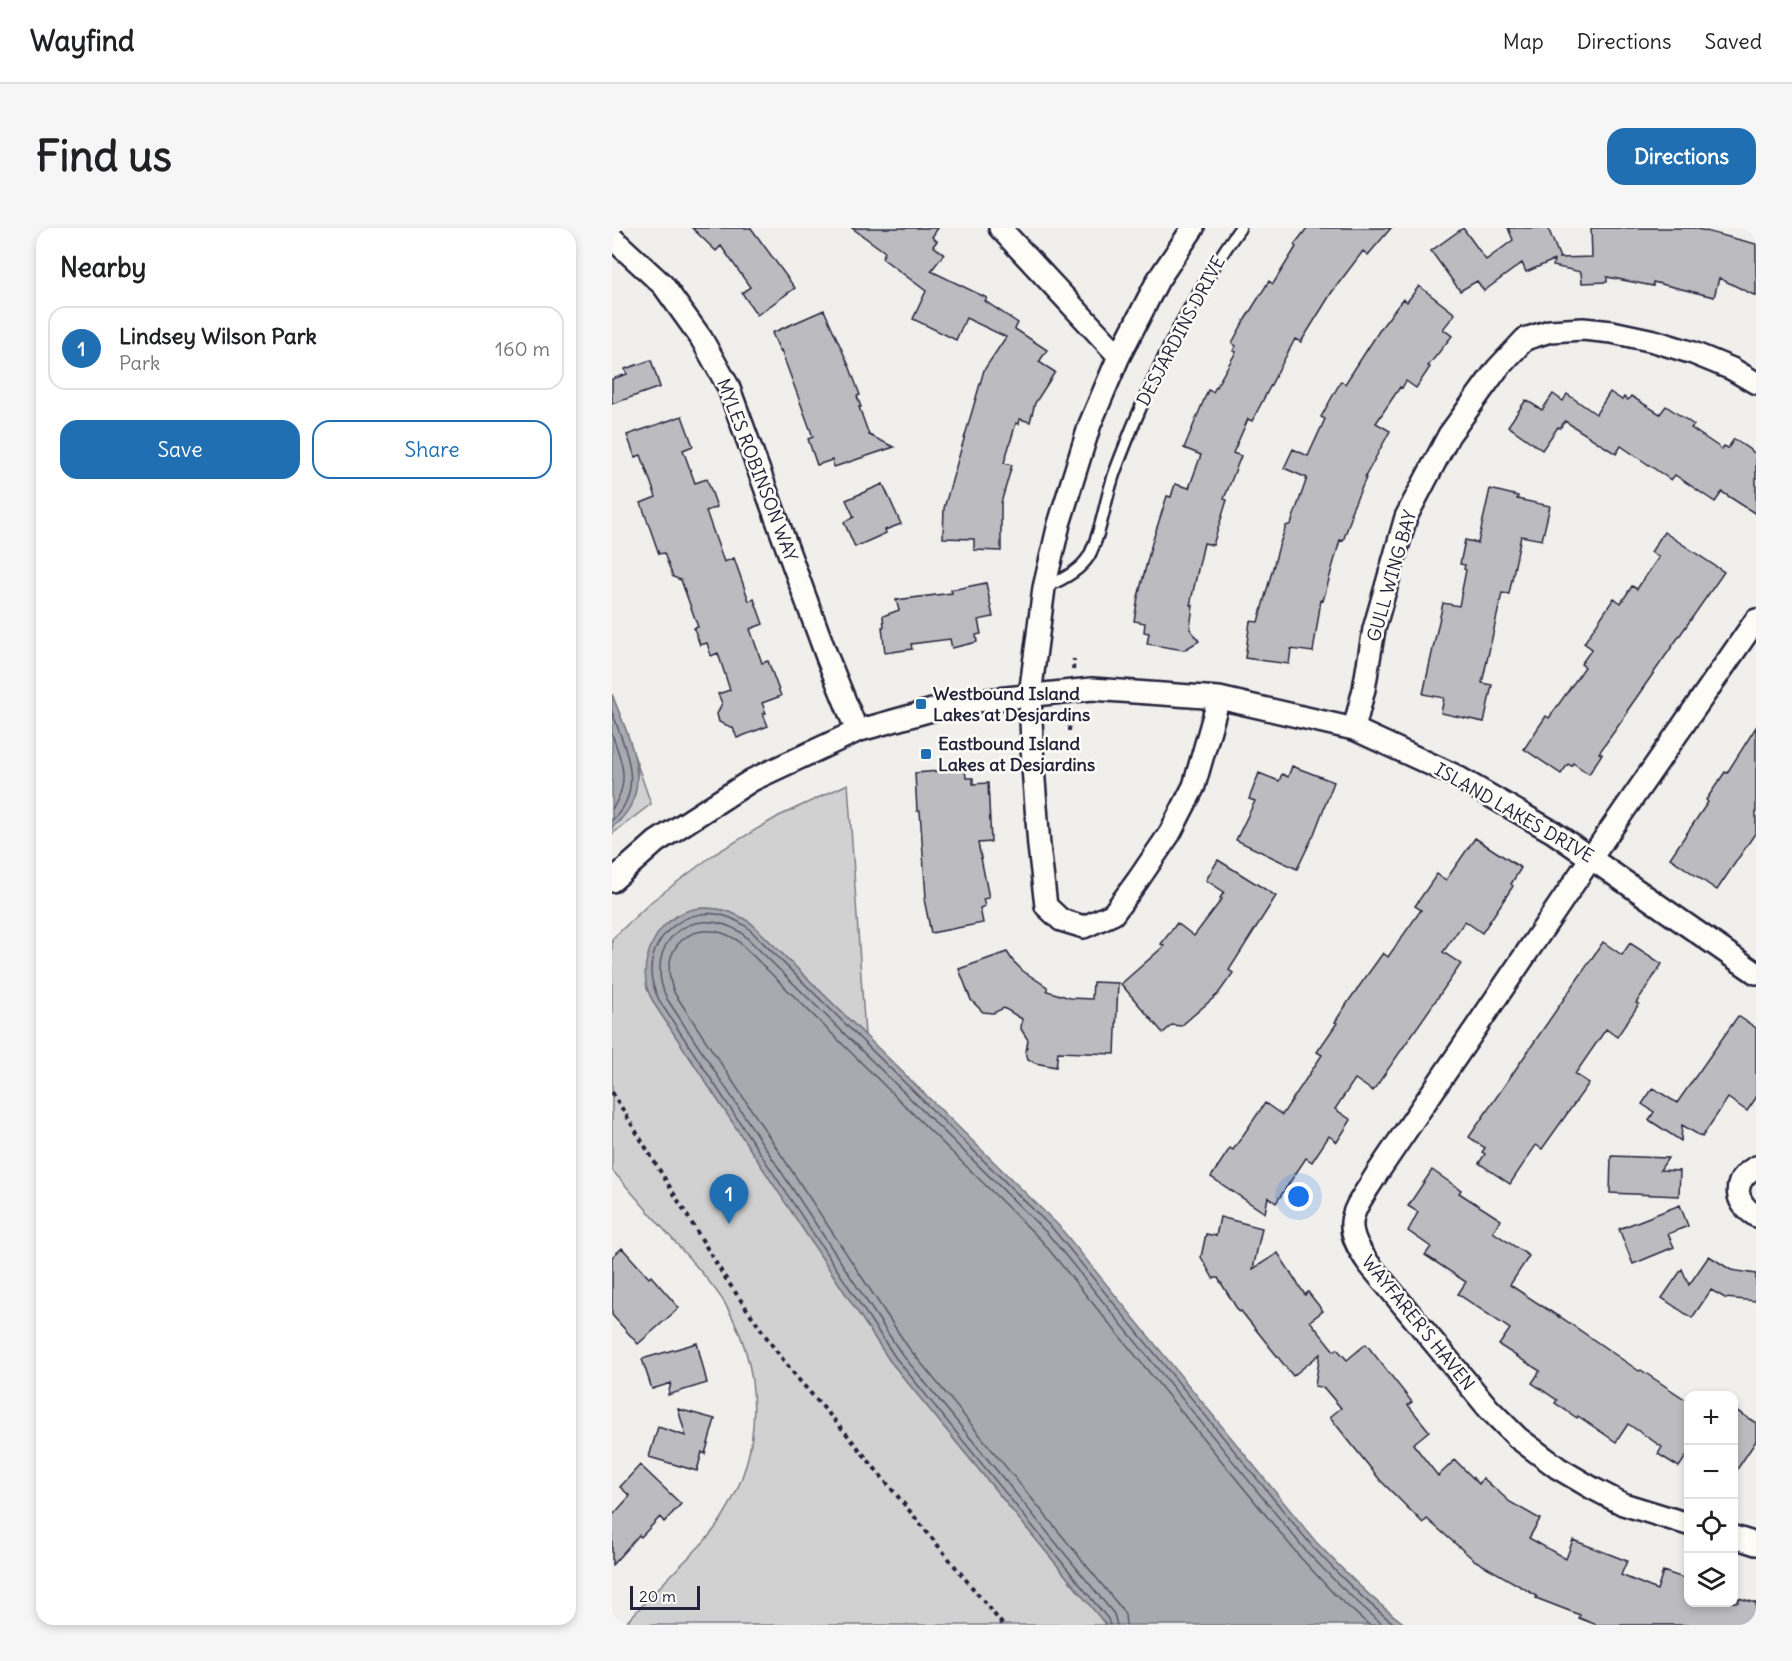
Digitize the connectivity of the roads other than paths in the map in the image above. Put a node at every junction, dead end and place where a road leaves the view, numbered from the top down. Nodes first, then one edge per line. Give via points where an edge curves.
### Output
1 (1000, 228) edge
2 (1193, 228) edge
3 (1240, 228) edge
4 (612, 238) edge
5 (1119, 356) junction
6 (1756, 383) edge
7 (1044, 588) junction
8 (1756, 620) edge
9 (1030, 695) junction
10 (1219, 698) junction
11 (1354, 729) junction
12 (857, 731) junction
13 (1591, 858) junction
14 (612, 880) edge
15 (1756, 973) edge
16 (1756, 1167) edge
17 (1756, 1216) edge
18 (1684, 1522) edge
19 (1738, 1538) edge
20 (1756, 1544) edge

1 - 5 street
2 - 5 street via 1158,280
3 - 7 lane, DESJARDINS DRIVE via 1214,264 1136,416 1088,558 1067,578
4 - 12 street, MYLES ROBINSON WAY via 663,285 701,338 728,386
5 - 7 street via 1090,424
6 - 11 street, GULL WING BAY via 1693,353 1612,332 1550,331 1525,339 1497,369 1449,435 1406,518 1374,629
7 - 9 street
8 - 13 street
9 - 10 street, ISLAND LAKES DRIVE via 1092,689
9 - 10 street via 1046,906 1061,920 1084,927 1113,914 1170,833 1194,786
9 - 12 street, ISLAND LAKES DRIVE via 957,703
10 - 11 street, ISLAND LAKES DRIVE
11 - 13 street, ISLAND LAKES DRIVE via 1454,775
12 - 14 street, ISLAND LAKES DRIVE via 752,780 656,842
13 - 15 street, ISLAND LAKES DRIVE
13 - 18 street, WAYFARER'S HAVEN via 1378,1172 1352,1215 1351,1233 1369,1264 1489,1409 1518,1438 1558,1468 1623,1504
16 - 17 street via 1739,1183 1738,1193 1741,1203
19 - 20 street

